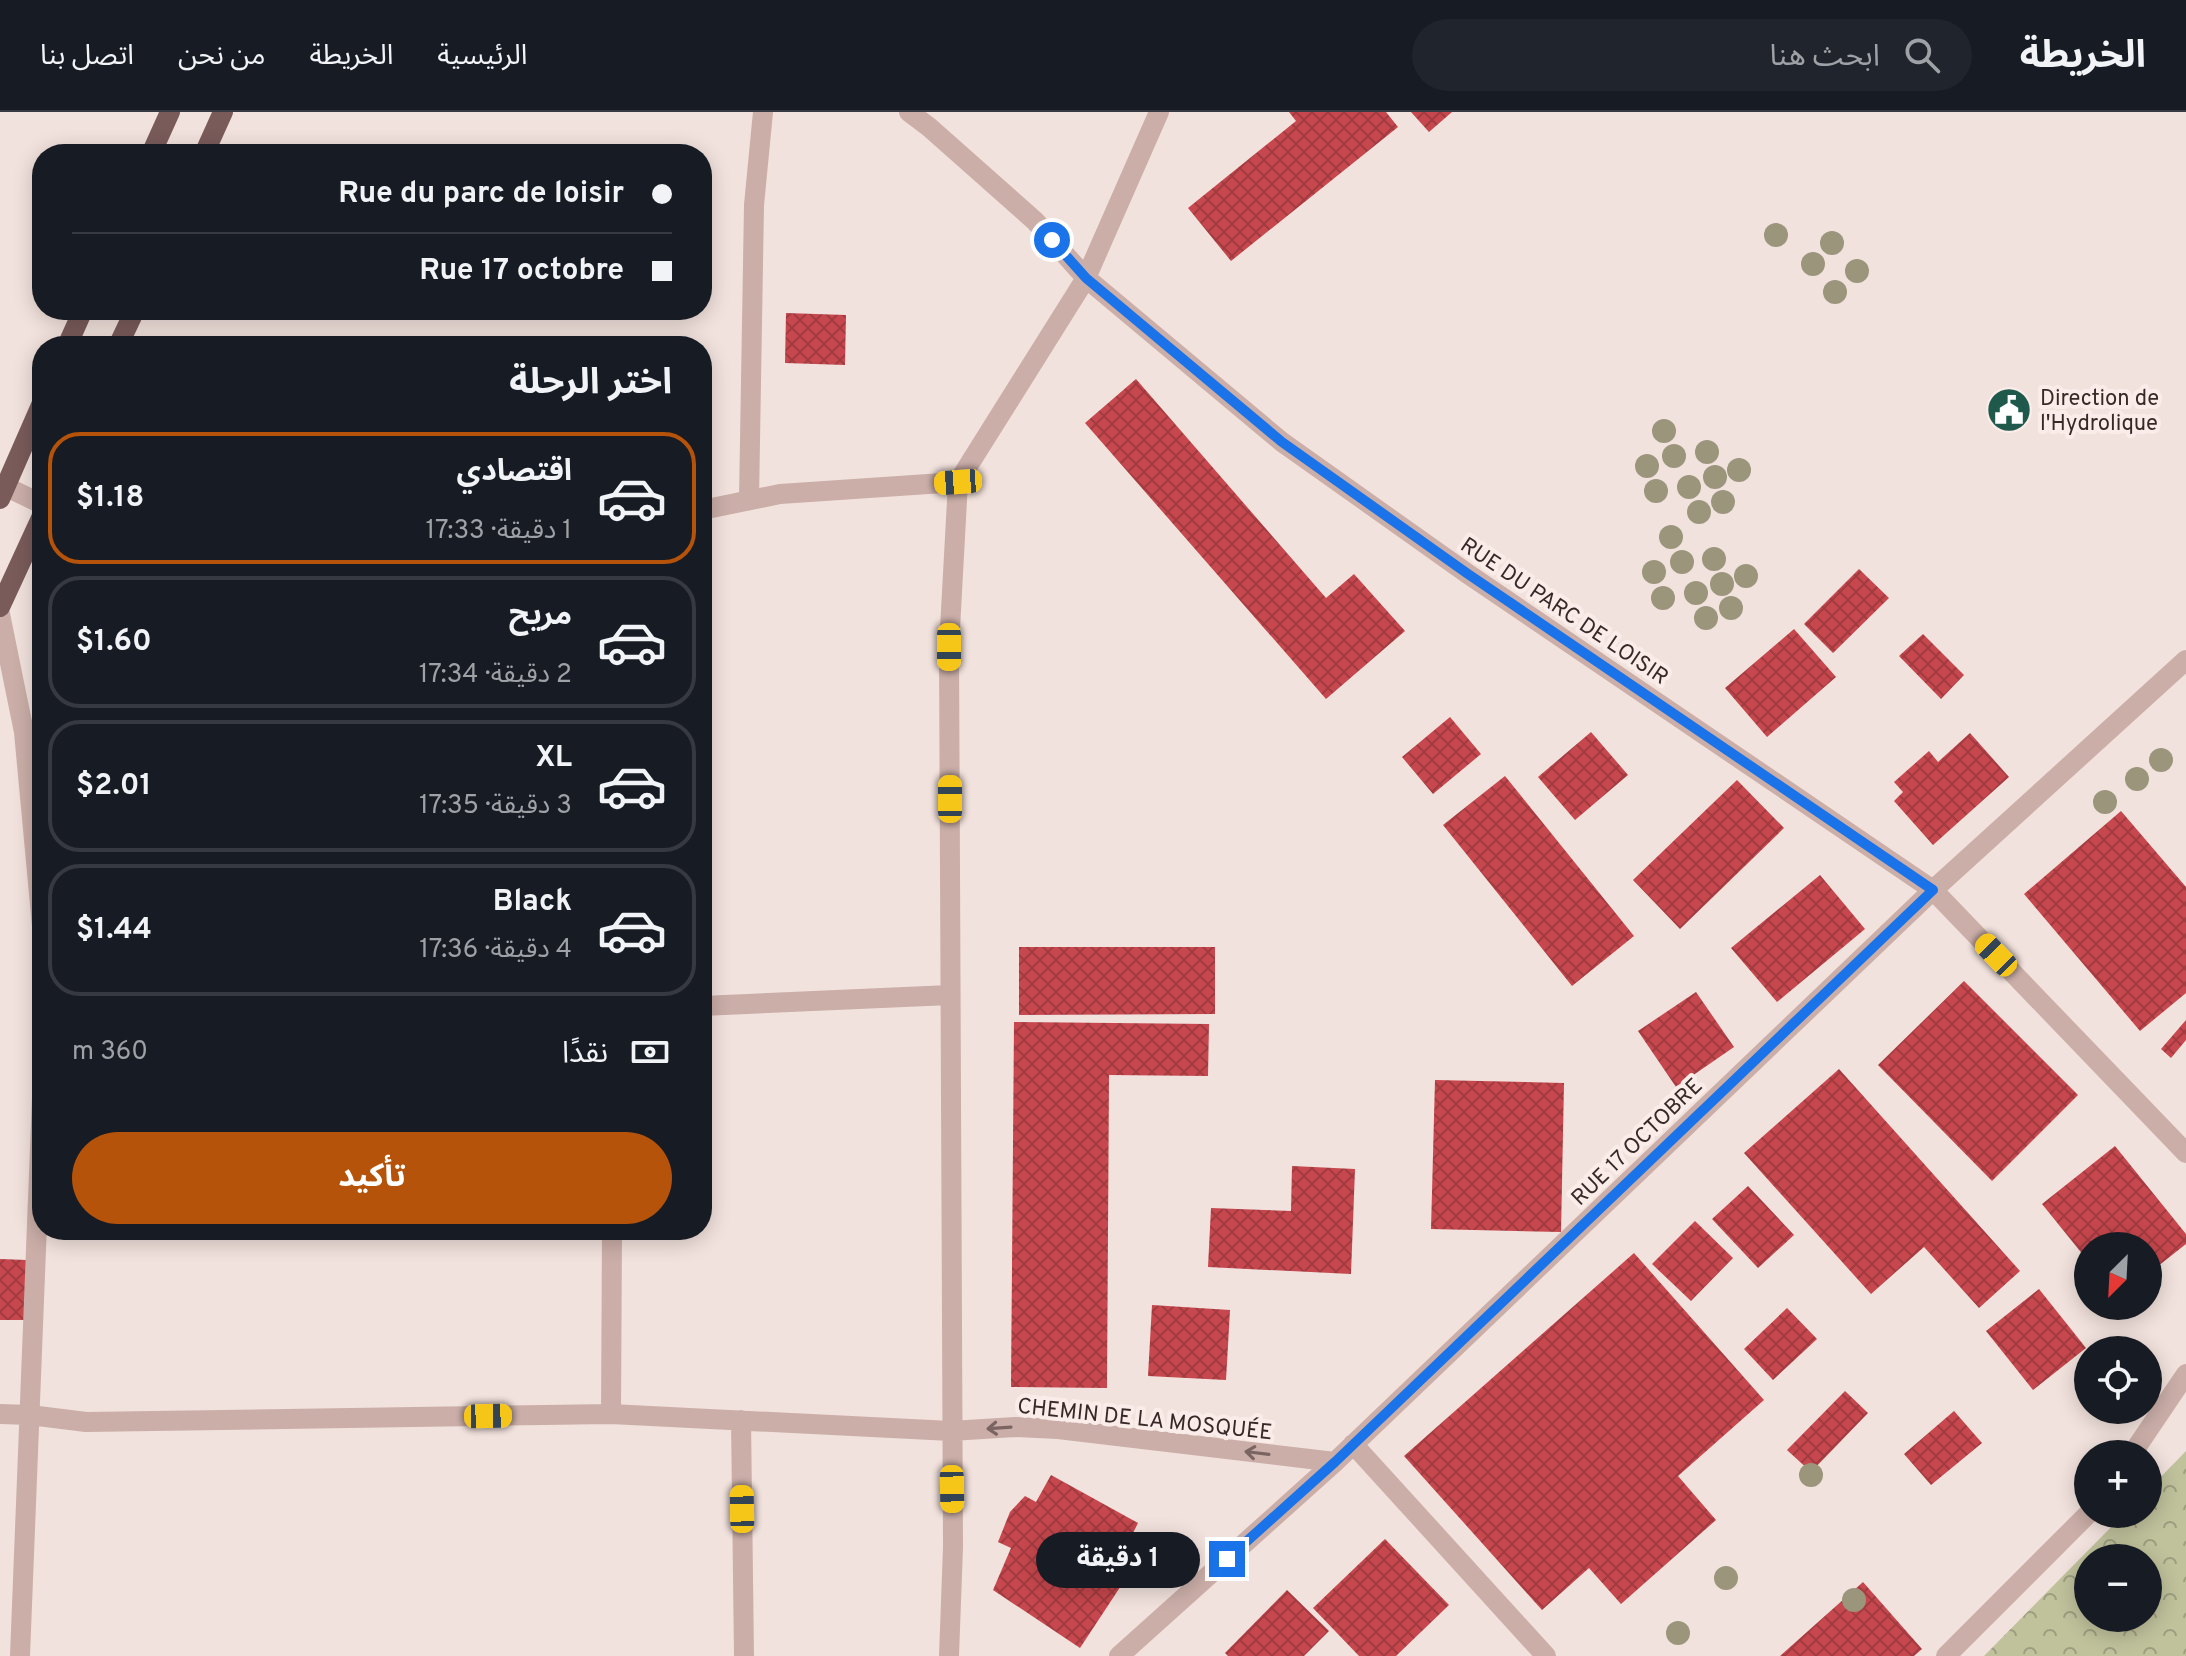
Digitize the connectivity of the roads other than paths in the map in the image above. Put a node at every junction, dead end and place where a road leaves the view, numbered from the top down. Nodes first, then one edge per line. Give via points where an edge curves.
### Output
1 (170, 112) edge
2 (223, 112) edge
3 (763, 112) edge
4 (909, 112) edge
5 (1159, 112) edge
6 (156, 144) edge
7 (209, 144) edge
8 (1086, 278) junction
9 (32, 425) edge
10 (958, 482) junction
11 (2, 490) edge
12 (32, 500) edge
13 (749, 500) junction
14 (712, 508) edge
15 (32, 538) edge
16 (0, 607) edge
17 (0, 614) edge
18 (2186, 660) edge
19 (32, 818) edge
20 (1933, 890) junction
21 (950, 995) junction
22 (712, 1006) edge
23 (2186, 1153) edge
24 (37, 1240) edge
25 (612, 1240) edge
26 (2186, 1374) edge
27 (0, 1414) edge
28 (611, 1414) junction
29 (30, 1415) junction
30 (741, 1420) junction
31 (951, 1431) junction
32 (2141, 1440) edge
33 (1353, 1444) junction
34 (1335, 1462) junction
35 (2074, 1528) edge
36 (20, 1656) edge
37 (744, 1656) edge
38 (949, 1656) edge
39 (1119, 1656) edge
40 (1546, 1656) edge
41 (1946, 1656) edge

1 - 6 main road
2 - 7 main road
3 - 13 street via 754,205
4 - 8 street, RUE DU PARC DE LOISIR via 1035,221
5 - 8 street
8 - 10 street
8 - 20 street, RUE DU PARC DE LOISIR via 1282,442
9 - 11 main road
10 - 13 street
10 - 21 street via 949,647
11 - 12 street
13 - 14 street
15 - 16 main road
17 - 19 street via 24,732
18 - 20 street, RUE 17 OCTOBRE
20 - 23 street, RUE DU PARC DE LOISIR
20 - 33 street, RUE 17 OCTOBRE
21 - 22 street
21 - 31 street
24 - 29 street
25 - 28 street
26 - 32 street
27 - 29 street, CHEMIN DE LA MOSQUÉE
28 - 29 street, CHEMIN DE LA MOSQUÉE via 86,1422
28 - 30 street, CHEMIN DE LA MOSQUÉE
29 - 36 street
30 - 31 street, CHEMIN DE LA MOSQUÉE
30 - 37 street
34 -> 31 street, CHEMIN DE LA MOSQUÉE via 1058,1429
31 - 38 street
33 - 34 street, RUE 17 OCTOBRE
33 - 40 street
34 - 39 street, RUE 17 OCTOBRE
35 - 41 street

